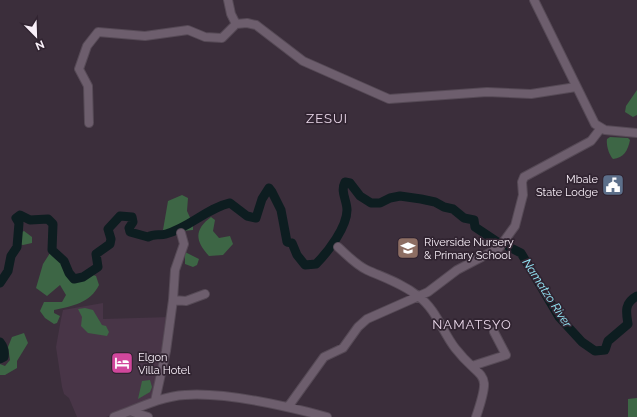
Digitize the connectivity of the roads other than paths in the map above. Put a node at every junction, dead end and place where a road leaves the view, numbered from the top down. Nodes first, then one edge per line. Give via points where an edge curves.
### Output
1 (228, 0) edge
2 (534, 0) edge
3 (236, 24) junction
4 (576, 87) junction
5 (89, 123) dead end
6 (598, 126) junction
7 (637, 134) edge
8 (181, 234) dead end
9 (338, 247) dead end
10 (205, 294) dead end
11 (419, 296) junction
12 (173, 300) junction
13 (494, 332) dead end
14 (472, 366) junction
15 (155, 401) junction
16 (288, 407) junction
17 (130, 411) junction
18 (114, 417) edge
19 (148, 417) edge
20 (327, 417) edge
21 (476, 417) edge

1 - 3 street
2 - 4 street
3 - 4 street via 247,23 256,26 303,61 389,99 480,93 535,93
3 - 5 street via 222,38 205,37 188,30 145,36 102,32 95,34 86,46 79,69 88,86
4 - 6 street
6 - 7 street via 612,132
6 - 11 street via 591,141 524,177 517,222 502,244
8 - 12 street via 184,244 175,270
9 - 11 street via 362,267 394,281
10 - 12 street via 186,301
11 - 14 street via 438,318 453,345
11 - 16 street via 362,322 343,348 324,357
12 - 15 street via 169,338
13 - 14 street via 506,355
14 - 21 street via 483,375 485,385
15 - 16 street via 195,394
15 - 17 street
16 - 20 street
17 - 18 street
17 - 19 street

